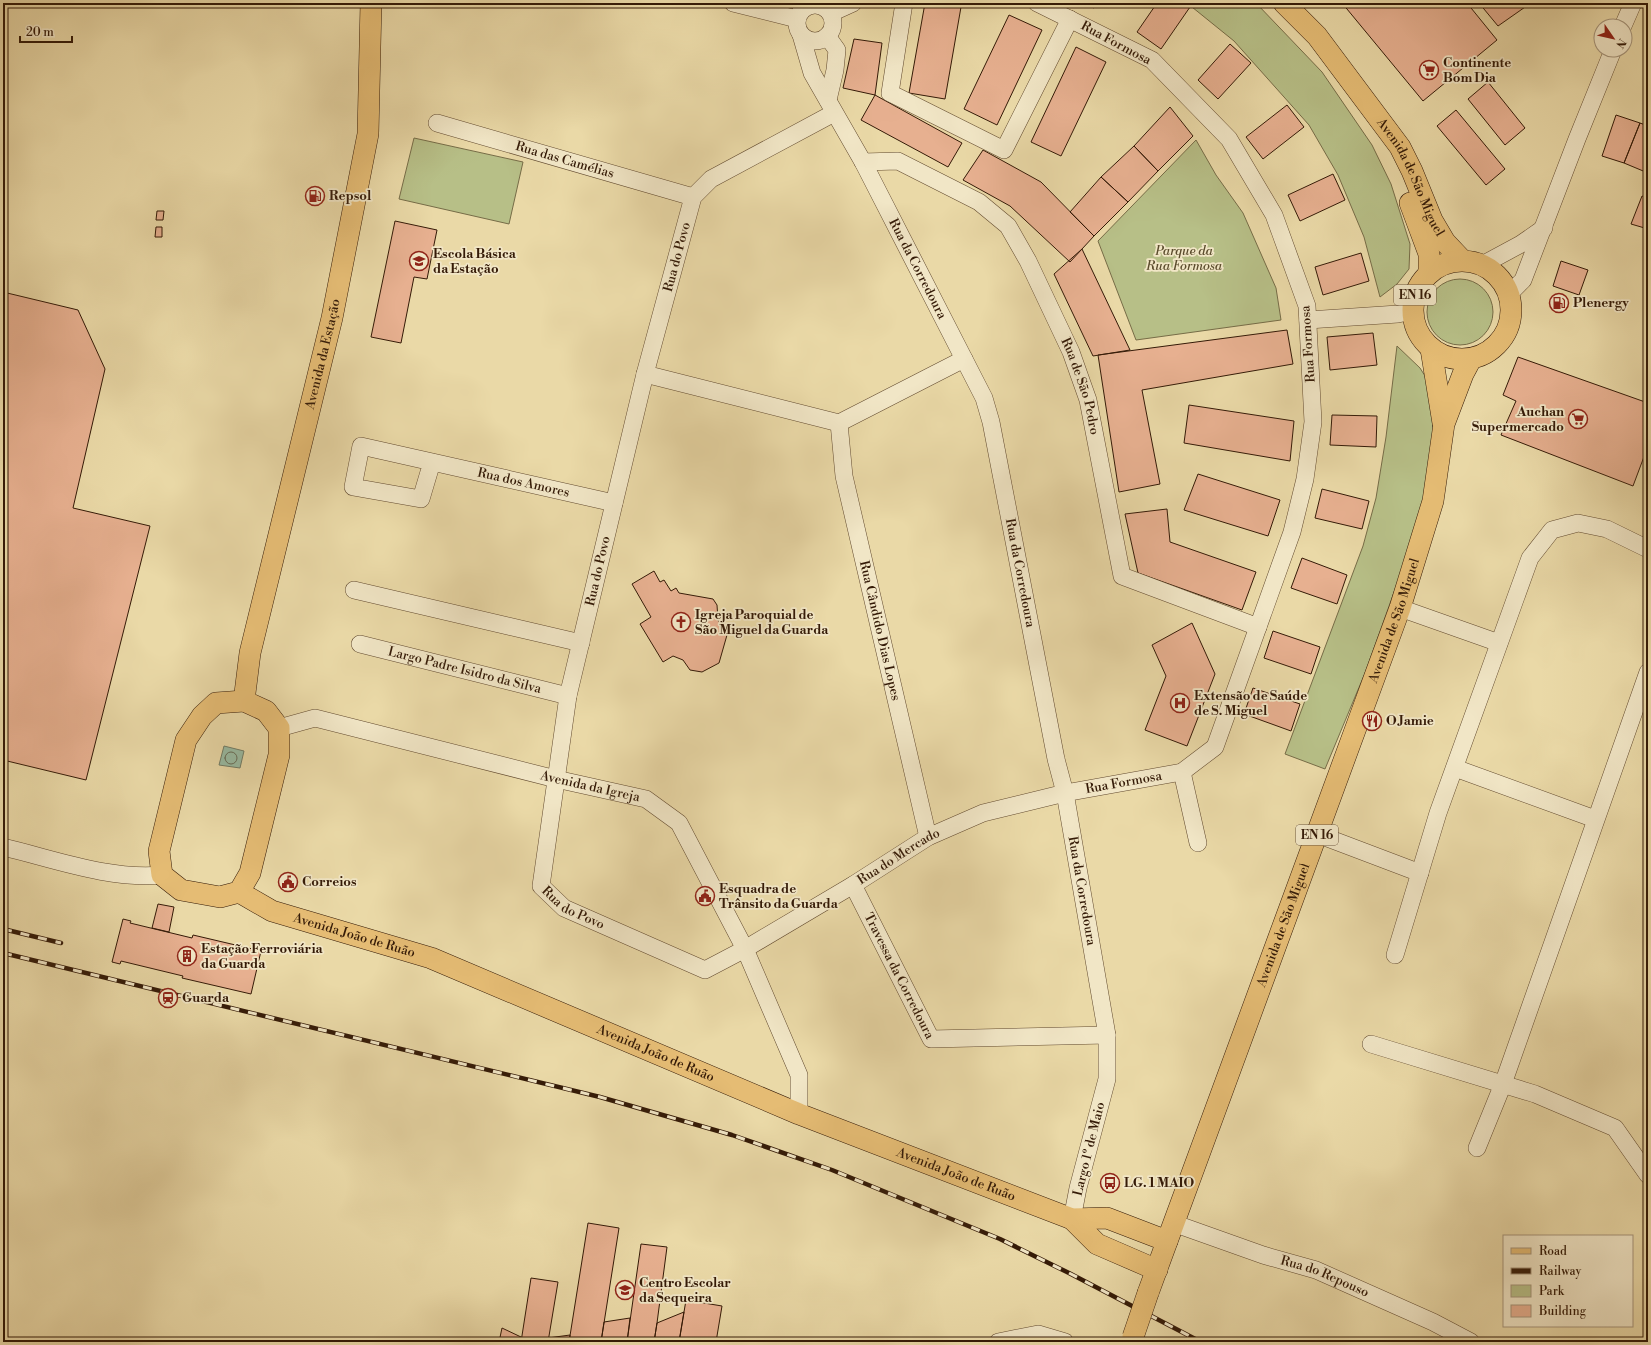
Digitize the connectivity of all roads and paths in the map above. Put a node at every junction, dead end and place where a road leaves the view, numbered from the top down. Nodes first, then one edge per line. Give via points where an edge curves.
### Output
1 (371, 3) edge
2 (733, 3) edge
3 (853, 3) edge
4 (904, 3) edge
5 (1037, 3) edge
6 (1284, 3) edge
7 (1632, 3) edge
8 (808, 4) edge
9 (831, 13) junction
10 (1626, 18) edge
11 (1070, 19) junction
12 (799, 27) junction
13 (827, 36) junction
14 (1610, 58) edge
15 (1359, 93) junction
16 (831, 106) junction
17 (437, 123) dead end
18 (863, 162) junction
19 (693, 197) junction
20 (1544, 228) junction
21 (1472, 262) junction
22 (1429, 273) junction
23 (1509, 294) junction
24 (1412, 310) junction
25 (1308, 320) junction
26 (1431, 349) junction
27 (964, 359) junction
28 (1471, 359) junction
29 (645, 374) junction
30 (839, 423) junction
31 (1444, 424) junction
32 (432, 462) junction
33 (614, 503) junction
34 (1648, 549) edge
35 (354, 590) dead end
36 (1400, 608) junction
37 (1258, 627) junction
38 (581, 643) junction
39 (1500, 643) junction
40 (360, 644) dead end
41 (1648, 672) edge
42 (568, 696) junction
43 (244, 701) junction
44 (279, 728) junction
45 (1455, 768) junction
46 (1182, 772) junction
47 (556, 779) junction
48 (1065, 792) junction
49 (1595, 819) junction
50 (1317, 834) junction
51 (928, 837) junction
52 (1198, 843) dead end
53 (3, 847) edge
54 (1420, 873) junction
55 (162, 875) junction
56 (853, 885) junction
57 (239, 892) junction
58 (744, 948) junction
59 (1395, 956) dead end
60 (1107, 1035) junction
61 (1372, 1044) dead end
62 (1107, 1079) joint
63 (1503, 1084) junction
64 (799, 1114) junction
65 (1477, 1148) dead end
66 (1648, 1175) edge
67 (1072, 1219) junction
68 (1170, 1232) junction
69 (1157, 1270) junction
70 (1132, 1340) edge
71 (998, 1342) edge
72 (1065, 1342) edge
73 (1471, 1342) edge

1 - 43 main road, Avenida da Estação via 368,134 332,318 250,653
2 - 12 street
3 - 9 street
4 - 11 street via 890,93 1004,150
5 - 11 street, Rua Formosa
6 - 15 main road, Avenida de São Miguel / EN 16 via 1317,36
7 - 10 street
8 - 9 street via 823,6
8 - 12 street via 803,9
9 - 13 street via 833,26
11 - 25 street, Rua Formosa via 1152,60 1229,139 1274,215 1307,306
12 - 13 street via 811,40 822,40
12 - 16 street, Rua da Corredoura via 812,73
13 - 16 street via 837,50
14 - 20 street via 1576,139
15 - 21 main road, Avenida de São Miguel / EN 16 via 1400,147 1432,220 1445,242
15 - 22 main road, Avenida de São Miguel / EN 16 via 1392,159 1419,225 1429,254
16 - 18 street, Rua da Corredoura
16 - 19 street, Rua do Povo via 711,179
17 - 19 street, Rua das Camélias
18 - 27 street, Rua da Corredoura
18 - 37 street, Rua de São Pedro via 898,161 979,202 1008,226 1028,261 1071,352 1088,400 1122,576
19 - 29 street, Rua do Povo
20 - 21 street via 1521,244
20 - 23 street via 1523,280
21 - 22 main road, EN 16 via 1439,266
21 - 23 main road, EN 16 via 1498,276
22 - 24 main road, EN 16 via 1414,297
23 - 28 main road, EN 16 via 1512,309 1509,325 1502,339 1494,348
24 - 25 street via 1398,314
24 - 26 main road, EN 16 via 1421,338
25 - 37 street, Rua Formosa via 1313,422 1306,479 1292,532
26 - 28 main road, EN 16 via 1443,356
26 - 31 main road, Avenida de São Miguel / EN 16
27 - 30 street
27 - 48 street, Rua da Corredoura via 984,398 991,422 1056,759
28 - 31 main road, Avenida de São Miguel / EN 16
29 - 30 street
29 - 33 street, Rua do Povo
30 - 51 street, Rua Cândido Dias Lopes via 844,476
31 - 36 main road, Avenida de São Miguel / EN 16 via 1433,501
32 - 32 street, Rua dos Amores via 361,446 353,487 421,499
32 - 33 street, Rua dos Amores
33 - 38 street, Rua do Povo
34 - 39 street via 1607,529 1578,523 1552,530 1530,558
35 - 38 street
36 - 39 street
36 - 50 main road, Avenida de São Miguel / EN 16
37 - 46 street, Rua Formosa via 1215,747
38 - 42 street, Rua do Povo
39 - 45 street
40 - 42 street, Largo Padre Isidro da Silva
41 - 49 street
42 - 47 street, Rua do Povo
43 - 44 main road via 266,711
43 - 55 main road via 216,703 202,716 186,740 159,851
44 - 47 street, Avenida da Igreja via 315,718
44 - 57 main road via 279,755 250,873
45 - 49 street
45 - 54 street
46 - 48 street, Rua Formosa
46 - 52 street
47 - 58 street, Avenida da Igreja via 646,799 679,824
47 - 58 street, Rua do Povo via 540,886 564,908 705,970
48 - 51 street, Rua do Mercado via 983,813
48 - 60 street, Rua da Corredoura
49 - 63 street
50 - 54 street
50 - 68 main road, Avenida de São Miguel / EN 16
51 - 56 street, Rua do Mercado
53 - 55 street via 140,877
54 - 59 street
55 - 57 main road via 181,890 220,898
56 - 58 street, Rua do Mercado
56 - 60 street, Travessa da Corredoura via 931,1039
57 - 64 main road, Avenida João de Ruão via 272,911 431,958
58 - 64 street, Avenida da Igreja via 799,1076
60 - 62 street, Rua da Corredoura
61 - 63 street
62 - 67 street, Largo 1º de Maio
63 - 65 street
63 - 66 street via 1535,1094 1615,1128
64 - 67 main road, Avenida João de Ruão
67 - 68 main road via 1107,1218
67 - 69 main road via 1096,1244
68 - 69 main road, EN 16
68 - 73 street, Rua do Repouso via 1316,1270 1433,1322
69 - 70 main road, EN 16, bridge
71 - 72 street via 1038,1334

